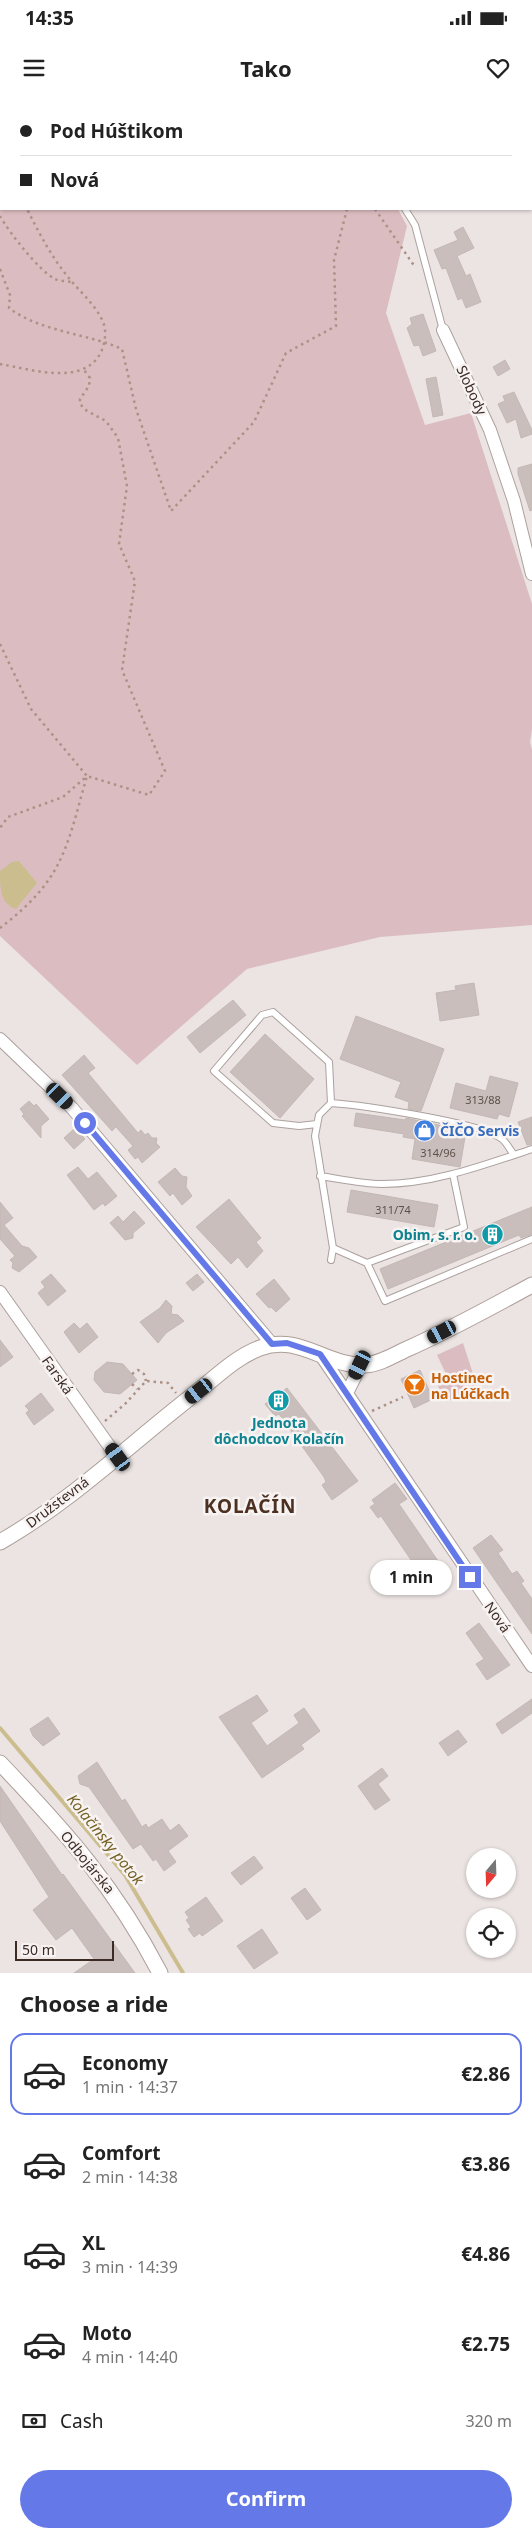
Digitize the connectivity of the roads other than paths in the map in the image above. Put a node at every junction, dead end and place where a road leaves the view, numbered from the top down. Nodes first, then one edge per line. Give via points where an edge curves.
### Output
1 (406, 210) edge
2 (443, 330) joint
3 (532, 574) edge
4 (0, 1039) edge
5 (331, 1103) junction
6 (317, 1124) junction
7 (532, 1149) edge
8 (514, 1155) junction
9 (453, 1174) junction
10 (320, 1176) junction
11 (532, 1239) edge
12 (333, 1248) junction
13 (330, 1260) dead end
14 (367, 1263) junction
15 (532, 1285) edge
16 (0, 1292) edge
17 (272, 1344) junction
18 (320, 1354) junction
19 (360, 1365) junction
20 (347, 1393) junction
21 (118, 1457) junction
22 (0, 1542) edge
23 (532, 1666) edge
24 (0, 1763) edge
25 (160, 1973) edge

1 - 2 lane, Slobody via 415,225
2 - 3 street, Slobody via 490,430 514,501
4 - 17 street via 72,1108
5 - 6 lane via 319,1116
5 - 6 lane via 330,1062 273,1012 262,1015 214,1071 273,1123
5 - 8 lane via 354,1104 471,1126 502,1139
6 - 10 lane via 315,1136
7 - 8 lane
8 - 9 lane
9 - 10 lane via 381,1184
9 - 14 lane via 464,1227
10 - 12 lane
11 - 14 lane via 385,1301
12 - 13 lane
12 - 14 lane
15 - 19 street, Družstevná via 423,1342 376,1363
16 - 21 street, Farská
17 - 18 street, Družstevná via 295,1345
17 - 21 street, Družstevná via 245,1356
18 - 19 street, Družstevná
18 - 20 street, Nová
19 - 20 street
20 - 23 street, Nová
21 - 22 street, Družstevná
24 - 25 street, Odbojárska via 58,1825 116,1896

